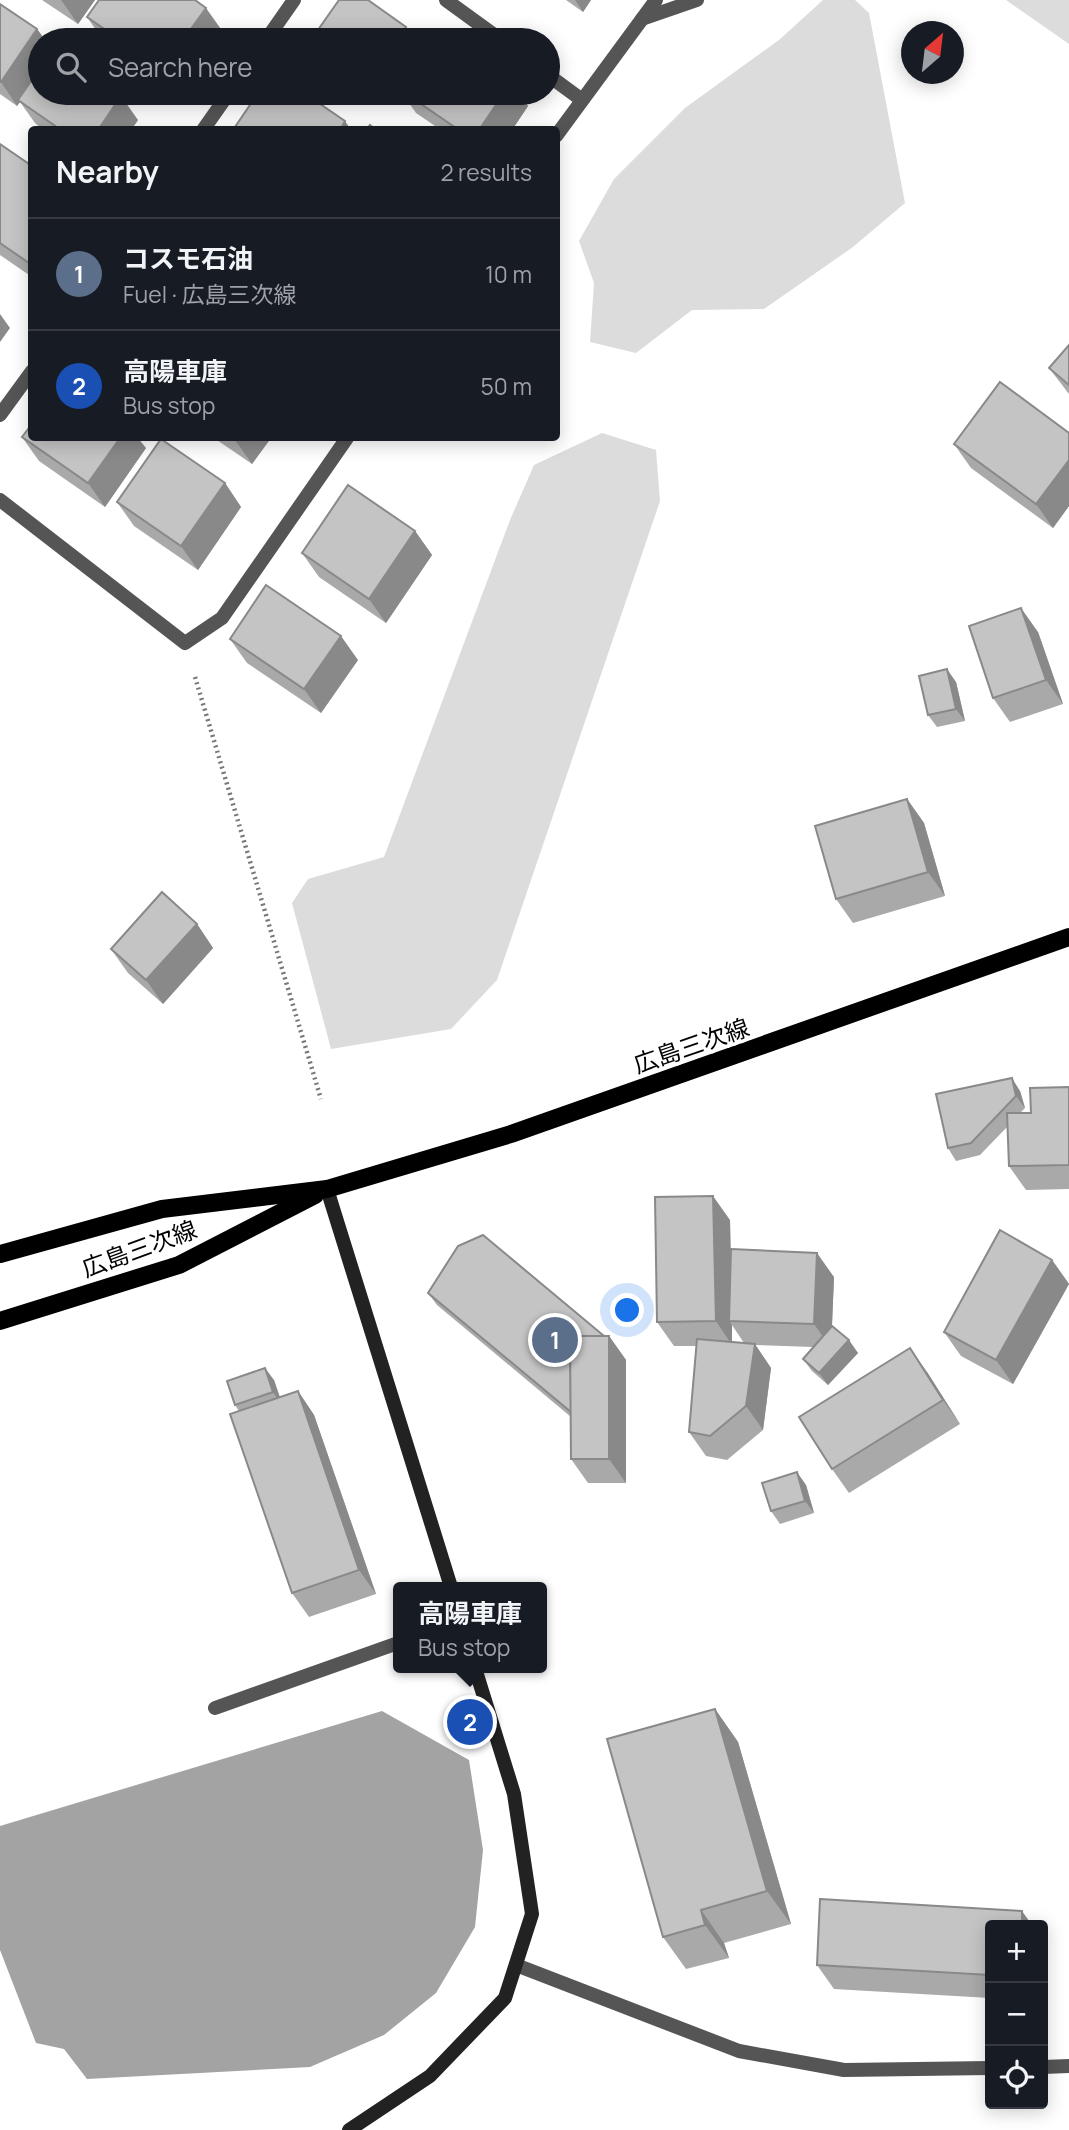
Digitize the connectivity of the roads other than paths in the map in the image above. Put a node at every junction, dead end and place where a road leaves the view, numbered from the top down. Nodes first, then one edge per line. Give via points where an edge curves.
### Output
1 (295, 0) edge
2 (446, 0) edge
3 (656, 0) edge
4 (697, 0) edge
5 (642, 19) junction
6 (275, 28) edge
7 (484, 28) edge
8 (560, 84) edge
9 (582, 100) junction
10 (220, 105) edge
11 (205, 126) edge
12 (560, 130) edge
13 (28, 376) edge
14 (0, 415) edge
15 (345, 441) edge
16 (0, 500) edge
17 (1069, 937) edge
18 (327, 1189) junction
19 (0, 1254) edge
20 (0, 1321) edge
21 (448, 1582) edge
22 (393, 1645) edge
23 (477, 1673) edge
24 (215, 1708) dead end
25 (516, 1965) junction
26 (1069, 2066) edge
27 (1048, 2067) edge
28 (985, 2068) edge
29 (349, 2130) edge

1 - 6 street
2 - 7 street
3 - 5 street
4 - 5 street
5 - 9 street
8 - 9 street
9 - 12 street
10 - 11 street
13 - 14 street
15 - 16 street via 222,618 185,643
17 - 18 main road, 広島三次線 via 511,1135
18 - 19 main road, 広島三次線 via 162,1209
18 - 20 main road, 広島三次線 via 179,1265
18 - 21 street
22 - 24 street
23 - 25 street via 514,1794 532,1914
25 - 28 street via 739,2051 844,2070
25 - 29 street via 505,1998 430,2076
26 - 27 street

